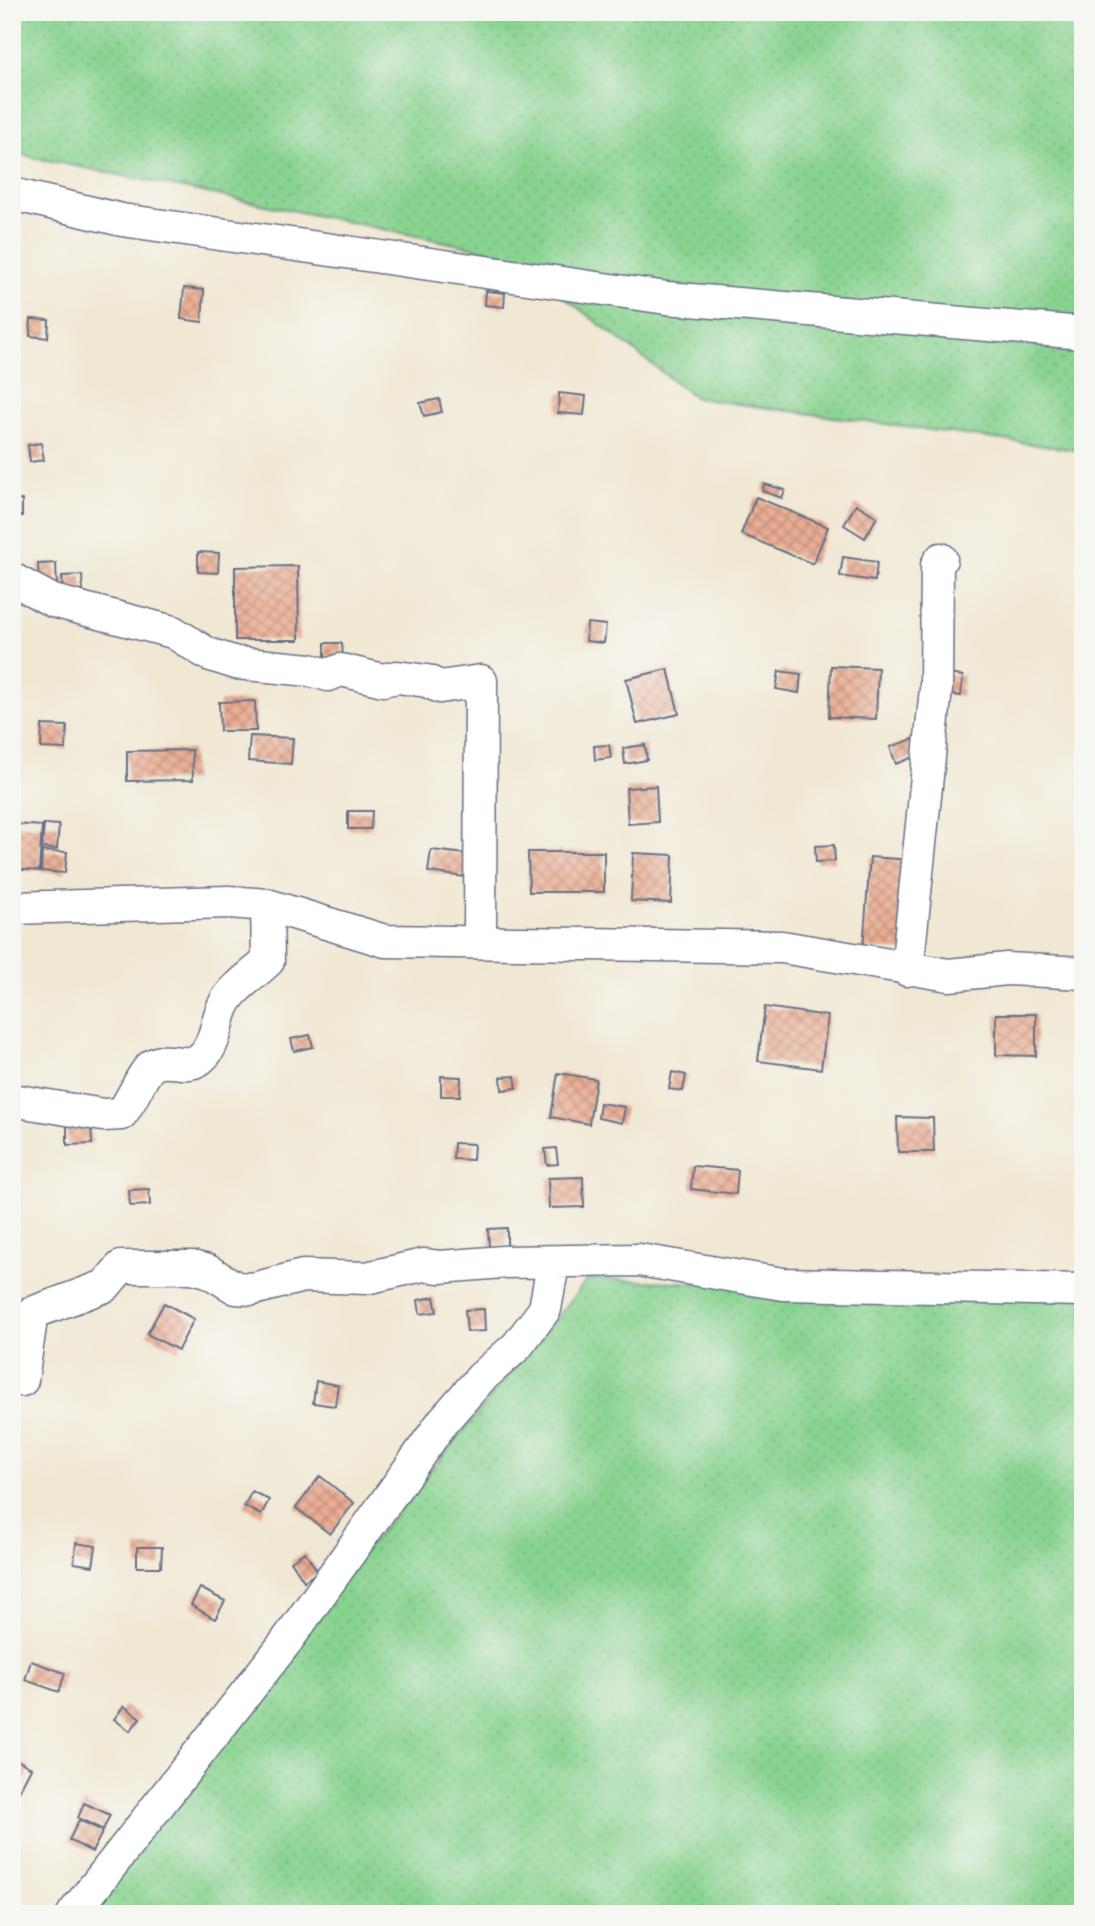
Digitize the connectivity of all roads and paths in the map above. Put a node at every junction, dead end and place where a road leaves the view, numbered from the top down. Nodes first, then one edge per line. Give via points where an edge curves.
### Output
1 (12, 194) edge
2 (1083, 333) edge
3 (941, 559) dead end
4 (12, 579) edge
5 (267, 905) junction
6 (12, 908) edge
7 (480, 940) junction
8 (907, 970) junction
9 (1083, 973) edge
10 (12, 1100) edge
11 (553, 1264) junction
12 (1083, 1290) edge
13 (12, 1380) edge
14 (73, 1914) edge

1 - 2 street via 122,220 667,298
3 - 8 street via 937,565 936,689
4 - 7 street via 53,601 173,632 208,654 236,663 328,675 341,670 383,680 426,681 440,687 481,681
5 - 6 street
5 - 7 street via 385,941
5 - 10 street via 268,961 223,1005 209,1051 200,1060 150,1066 121,1114
7 - 8 street via 782,947
8 - 9 street via 949,975 1007,968
11 - 12 street via 639,1260 783,1284
11 - 13 street via 423,1265 366,1278 303,1276 253,1289 236,1288 208,1271 192,1268 121,1267 105,1286 32,1313 22,1380
11 - 14 street via 545,1309 517,1346 444,1420 286,1642

